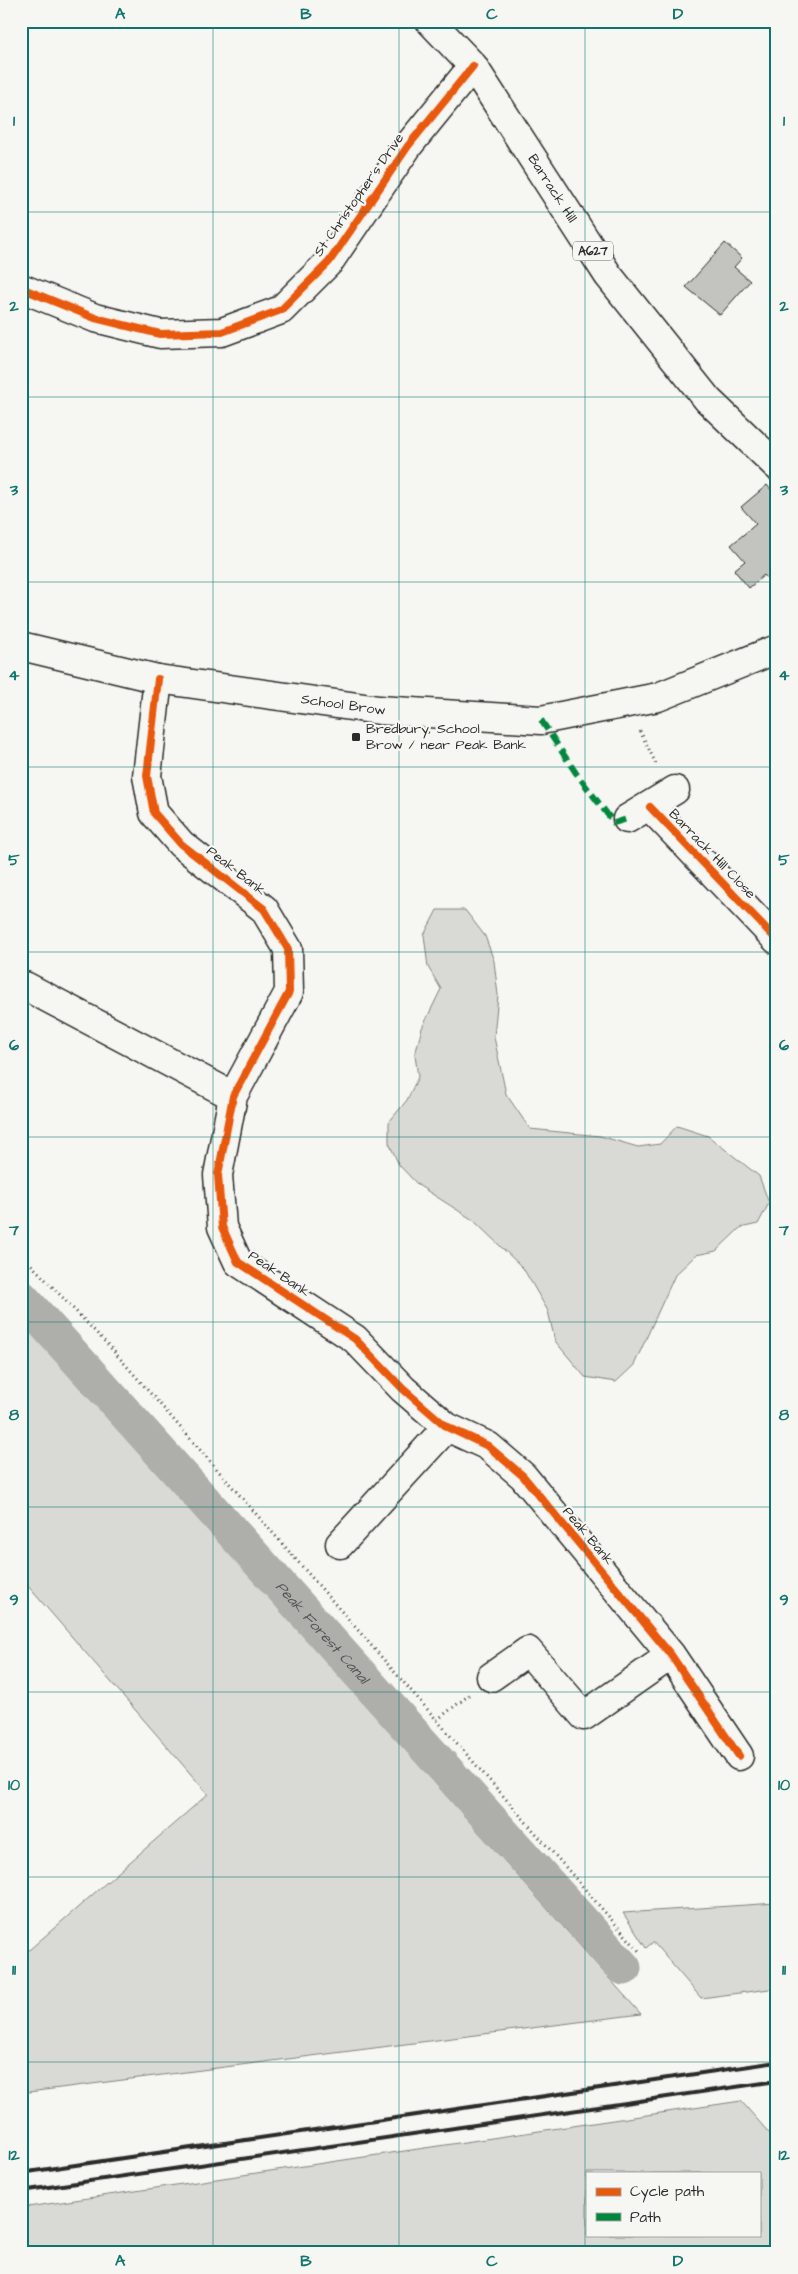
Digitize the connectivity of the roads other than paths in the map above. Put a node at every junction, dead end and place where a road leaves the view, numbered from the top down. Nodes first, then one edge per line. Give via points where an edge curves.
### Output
1 (430, 21) edge
2 (473, 66) junction
3 (21, 288) edge
4 (777, 466) edge
5 (21, 646) edge
6 (777, 649) edge
7 (158, 679) junction
8 (675, 790) dead end
9 (777, 940) edge
10 (25, 986) dead end
11 (233, 1096) junction
12 (447, 1427) junction
13 (340, 1544) dead end
14 (671, 1655) junction
15 (491, 1677) road end
16 (739, 1756) dead end

1 - 2 street, Barrack Hill / A627
2 - 3 street, St Christopher's Drive via 408,146 329,262 281,310 222,332 160,334 95,318
2 - 4 street, Barrack Hill / A627 via 608,275 708,400
5 - 7 street, School Brow
6 - 7 street, School Brow via 658,697 541,720 378,710
7 - 11 street, Peak Bank via 146,776 154,813 181,844 264,909 288,948 289,992
8 - 9 street, Barrack Hill Close via 638,813
10 - 11 street
11 - 12 street, Peak Bank via 218,1175 222,1228 238,1262 355,1339 403,1389
12 - 13 street
12 - 14 street, Peak Bank via 488,1446 522,1476
14 - 15 street via 584,1716 528,1651
14 - 16 street, Peak Bank

